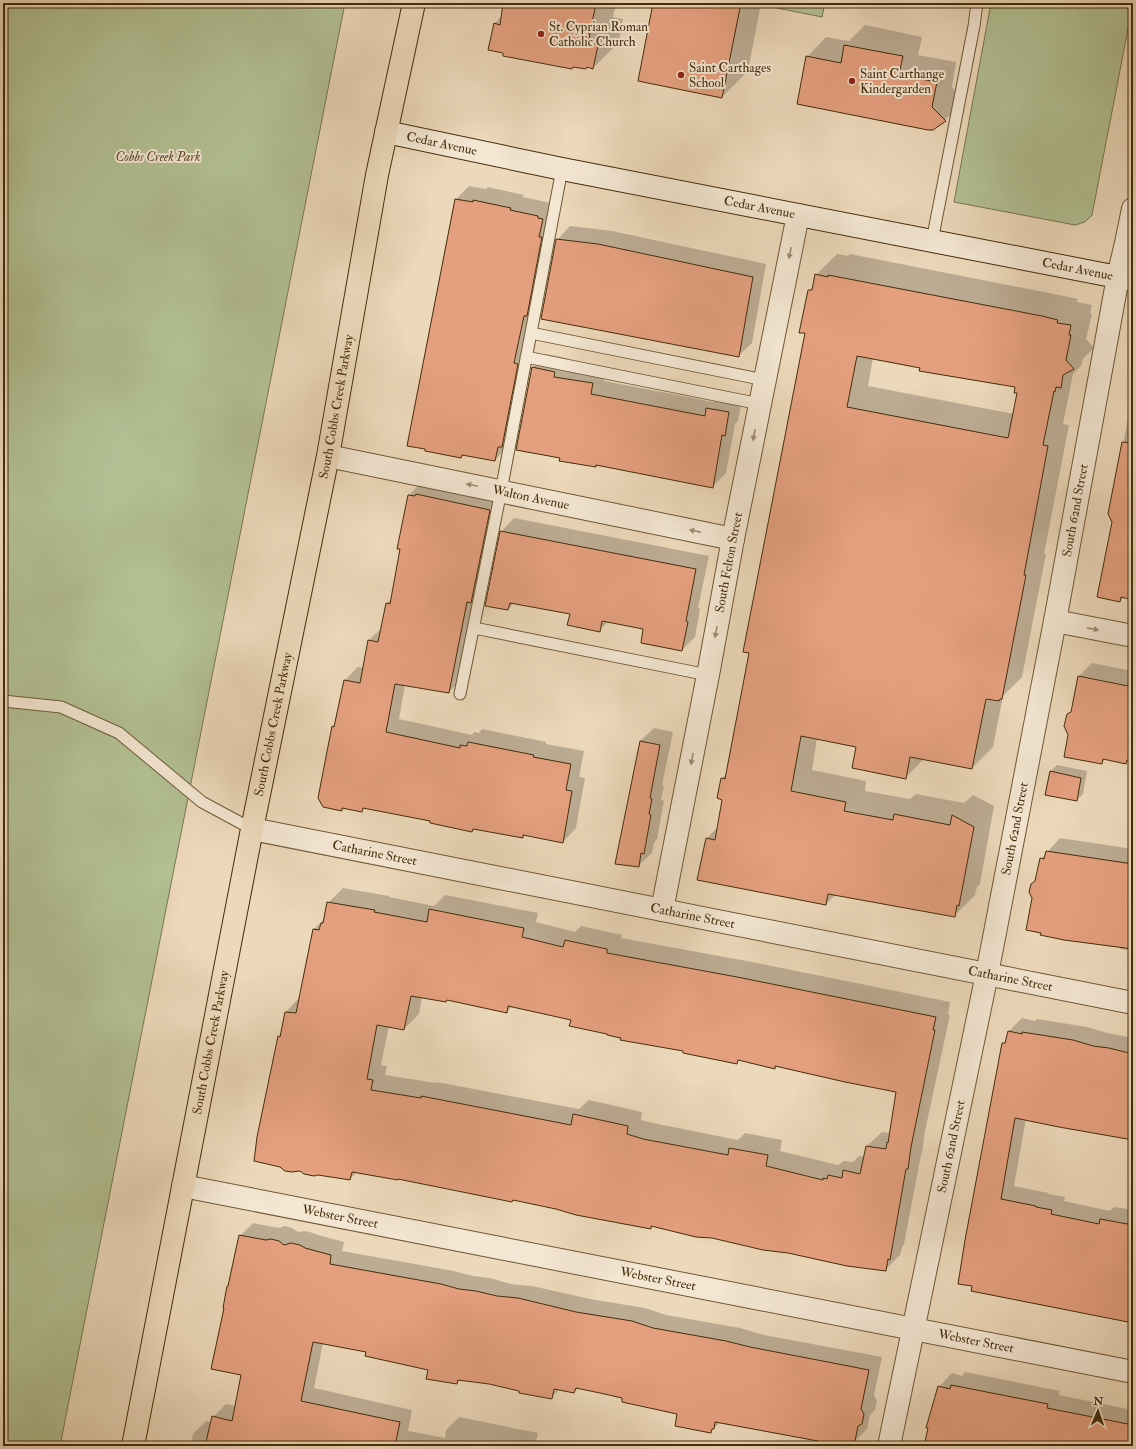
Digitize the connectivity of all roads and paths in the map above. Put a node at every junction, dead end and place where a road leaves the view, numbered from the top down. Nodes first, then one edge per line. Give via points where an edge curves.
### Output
1 (414, 3) edge
2 (977, 3) edge
3 (386, 132) junction
4 (562, 169) junction
5 (1133, 209) edge
6 (798, 215) junction
7 (932, 241) junction
8 (1125, 278) edge
9 (531, 333) junction
10 (526, 358) junction
11 (765, 380) junction
12 (760, 404) junction
13 (328, 456) junction
14 (501, 491) junction
15 (733, 539) junction
16 (1055, 621) junction
17 (474, 628) junction
18 (1133, 636) edge
19 (708, 675) junction
20 (460, 694) dead end
21 (3, 701) edge
22 (252, 830) junction
23 (662, 910) junction
24 (987, 974) junction
25 (1133, 1003) edge
26 (183, 1186) junction
27 (912, 1329) junction
28 (1133, 1372) edge
29 (133, 1446) edge
30 (889, 1446) edge

1 - 3 main road, South Cobbs Creek Parkway
2 - 7 lane
3 - 4 street, Cedar Avenue
3 - 13 main road, South Cobbs Creek Parkway
4 - 6 street, Cedar Avenue
4 - 9 lane
5 - 8 street, South 62nd Street
6 - 7 street, Cedar Avenue
6 -> 11 street, South Felton Street
7 - 8 street, Cedar Avenue
8 - 16 street, South 62nd Street
9 - 10 lane
9 - 11 lane
10 - 12 lane
10 - 14 lane
11 - 12 street, South Felton Street
12 -> 15 street, South Felton Street
14 -> 13 street, Walton Avenue
13 - 22 main road, South Cobbs Creek Parkway
15 -> 14 street, Walton Avenue
14 - 17 lane
15 -> 19 street, South Felton Street
16 -> 18 street
16 - 24 street, South 62nd Street
17 - 19 lane
17 - 20 lane
19 -> 23 street, South Felton Street
21 - 22 lane via 61,708 119,733 202,802
22 - 23 street, Catharine Street
22 - 26 main road, South Cobbs Creek Parkway
23 - 24 street, Catharine Street
24 - 25 street, Catharine Street
24 - 27 street, South 62nd Street
26 - 27 street, Webster Street
26 - 29 main road, South Cobbs Creek Parkway
27 - 28 street, Webster Street
27 - 30 street, South 62nd Street

